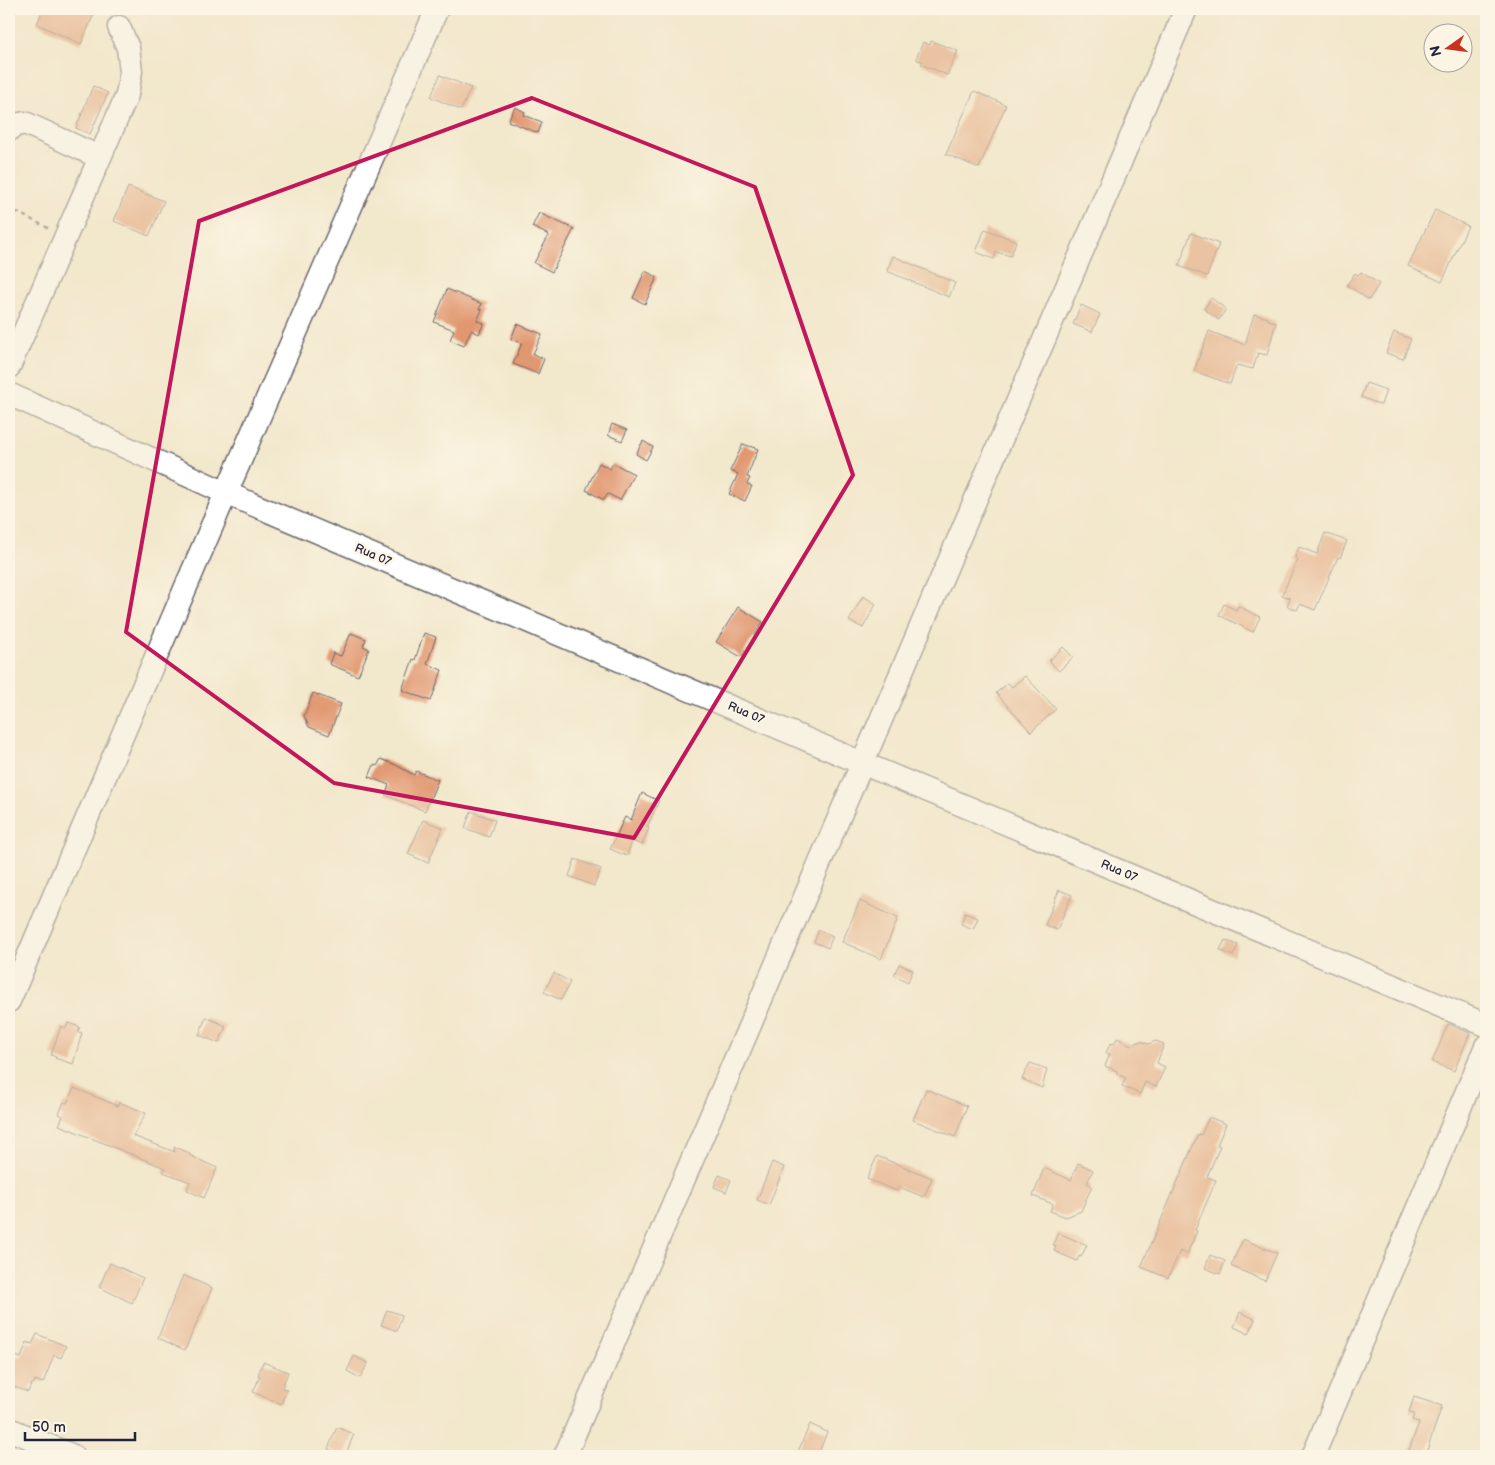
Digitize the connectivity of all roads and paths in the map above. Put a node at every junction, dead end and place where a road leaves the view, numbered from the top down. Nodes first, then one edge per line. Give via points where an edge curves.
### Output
1 (436, 9) edge
2 (1186, 9) edge
3 (120, 27) dead end
4 (9, 130) edge
5 (99, 157) junction
6 (9, 208) edge
7 (62, 241) junction
8 (9, 367) edge
9 (9, 394) edge
10 (226, 492) junction
11 (862, 763) junction
12 (9, 1002) edge
13 (1486, 1025) edge
14 (1486, 1046) edge
15 (9, 1428) edge
16 (73, 1456) edge
17 (565, 1456) edge
18 (1313, 1456) edge

1 - 10 street
2 - 11 street
3 - 5 street via 128,48 131,71 126,94
4 - 5 street via 25,124
5 - 7 street
6 - 7 path via 58,233
7 - 8 street
9 - 10 street, Rua 07
10 - 11 street, Rua 07
10 - 12 street
11 - 13 street, Rua 07
11 - 17 street
14 - 18 street
15 - 16 street

